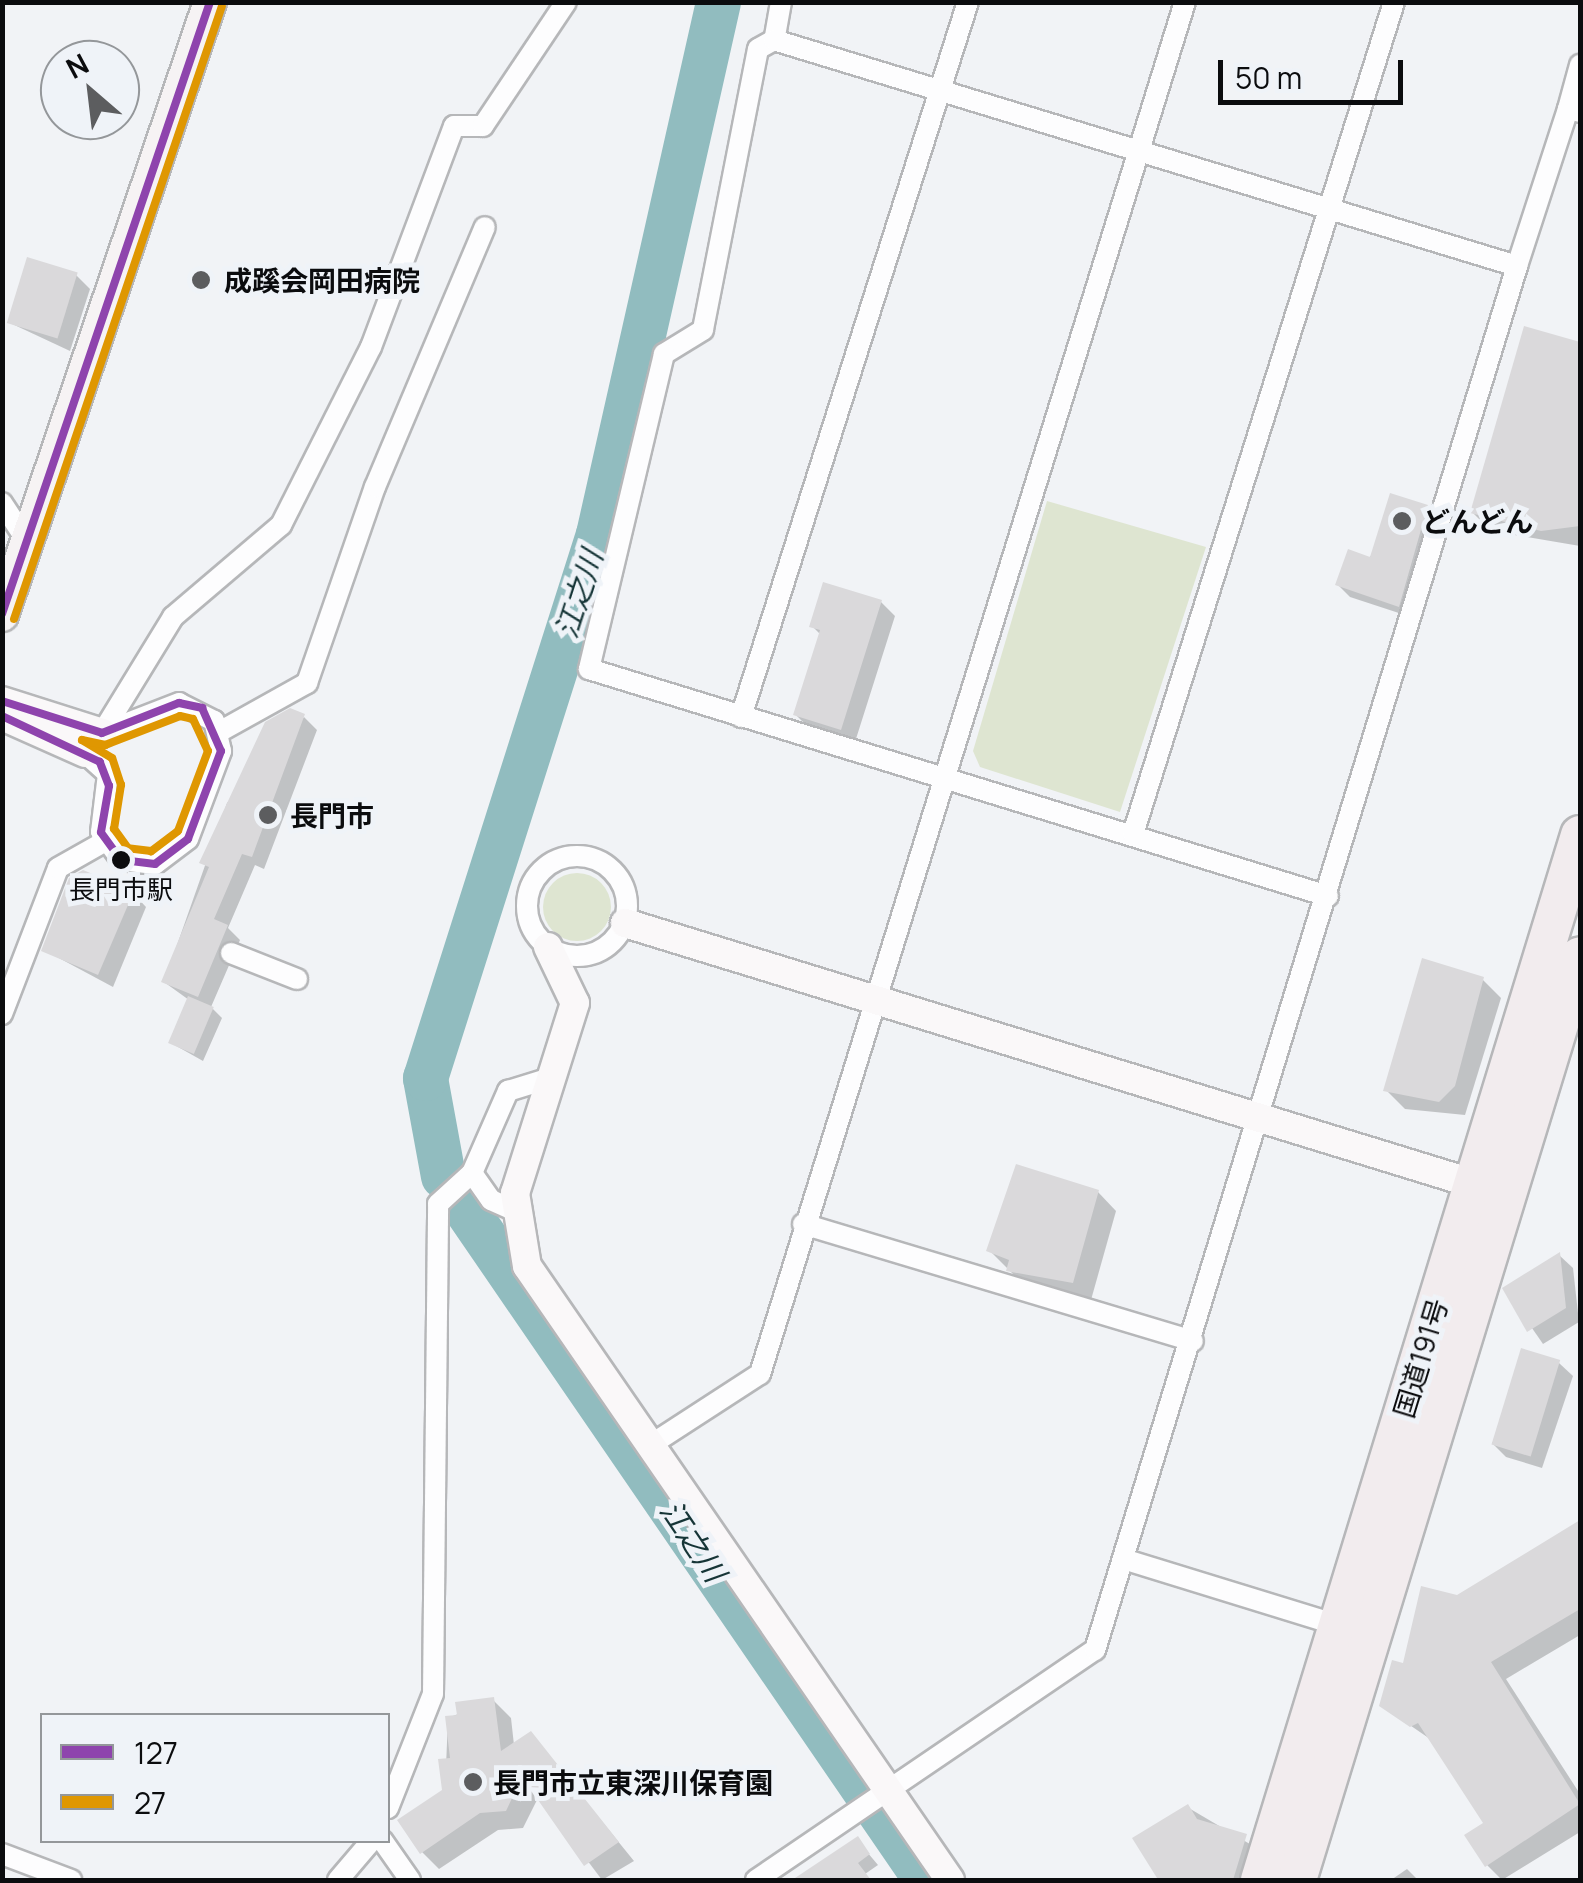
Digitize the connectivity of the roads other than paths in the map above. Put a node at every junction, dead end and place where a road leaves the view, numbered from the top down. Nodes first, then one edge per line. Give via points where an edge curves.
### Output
1 (210, 2) edge
2 (566, 2) edge
3 (781, 2) edge
4 (968, 2) edge
5 (1185, 2) edge
6 (1394, 2) edge
7 (774, 40) junction
8 (1580, 66) edge
9 (939, 96) junction
10 (1574, 111) edge
11 (1134, 150) junction
12 (1327, 212) junction
13 (486, 226) dead end
14 (1517, 266) junction
15 (2, 503) edge
16 (28, 540) junction
17 (2, 615) edge
18 (2, 702) edge
19 (2, 716) edge
20 (741, 717) junction
21 (219, 732) junction
22 (93, 743) junction
23 (949, 777) junction
24 (1133, 834) junction
25 (1580, 834) edge
26 (104, 842) junction
27 (1328, 896) junction
28 (625, 923) junction
29 (548, 947) junction
30 (231, 953) dead end
31 (1580, 956) edge
32 (297, 979) dead end
33 (876, 999) junction
34 (2, 1014) edge
35 (550, 1078) junction
36 (1263, 1116) junction
37 (472, 1174) junction
38 (1491, 1189) junction
39 (513, 1210) junction
40 (803, 1224) junction
41 (1193, 1341) junction
42 (649, 1446) junction
43 (1123, 1559) junction
44 (1338, 1625) junction
45 (890, 1789) junction
46 (390, 1803) edge
47 (369, 1843) edge
48 (384, 1843) edge
49 (2, 1854) edge
50 (70, 1880) edge
51 (338, 1880) edge
52 (410, 1880) edge
53 (756, 1880) edge
54 (950, 1880) edge
55 (1260, 1880) edge
56 (1298, 1880) edge

1 - 16 main road
2 - 22 street via 484,126 454,126 371,346 280,524 173,617
3 - 7 street
4 - 9 street
5 - 11 street
6 - 12 street
7 - 9 street
7 - 20 street via 758,49 703,330 664,354 589,668
8 - 10 street
9 - 11 street
9 - 20 street
10 - 14 street
11 - 12 street
11 - 23 street
12 - 14 street
12 - 24 street
13 - 21 street via 375,487 308,683
14 - 27 street
15 - 16 street
16 - 17 main road
18 - 22 street
19 - 22 street
20 - 23 street
21 - 22 street via 202,708 179,703
21 - 26 street via 221,751 175,853 130,865
22 - 26 street via 108,774
23 - 24 street
23 - 33 street
24 - 27 street
25 - 38 highway, 国道191号
26 - 34 street via 58,868
27 - 36 street
28 - 29 street via 595,953
28 - 29 street via 627,894 612,869 586,856 558,859 536,877 526,904
28 - 33 street
29 - 35 street via 574,1002
30 - 32 street
31 - 38 highway, 国道191号
33 - 36 street
33 - 40 street
35 - 37 street via 508,1090
35 - 39 street
36 - 38 street
36 - 41 street
37 - 39 street via 490,1200
37 - 46 street via 438,1204 433,1694
38 - 44 highway, 国道191号
38 - 56 highway, 国道191号
39 - 42 street via 527,1266
40 - 41 street
40 - 42 street via 760,1374
41 - 43 street
42 - 45 street
43 - 44 street
43 - 45 street via 1095,1650
44 - 55 highway, 国道191号
45 - 53 street
45 - 54 street
47 - 51 street
48 - 52 street
49 - 50 street

